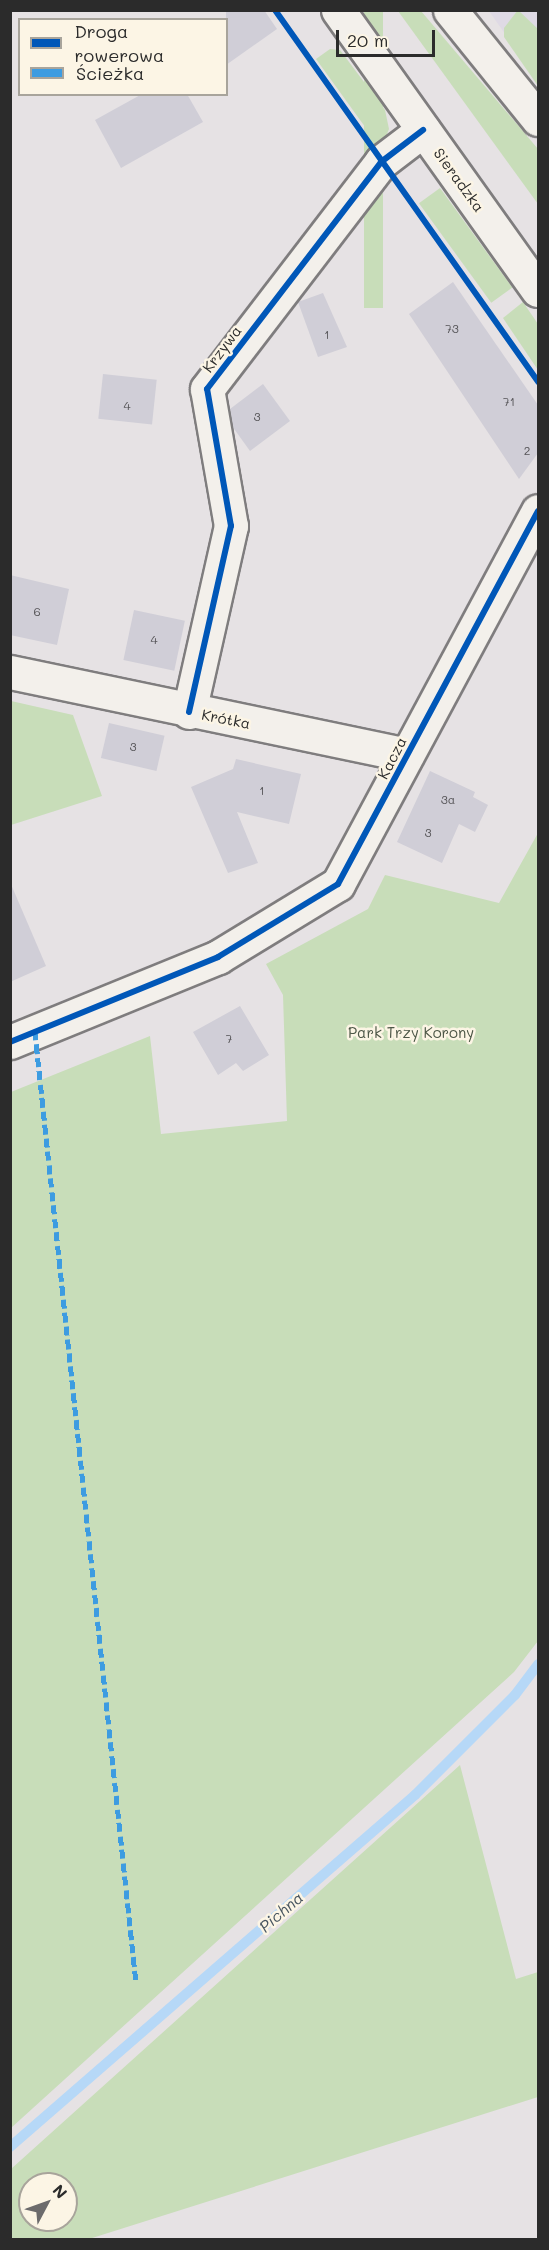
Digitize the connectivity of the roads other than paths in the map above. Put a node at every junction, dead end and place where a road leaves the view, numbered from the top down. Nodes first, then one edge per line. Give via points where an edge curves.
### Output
1 (338, 10) edge
2 (467, 15) edge
3 (538, 119) edge
4 (423, 129) junction
5 (538, 291) edge
6 (538, 511) edge
7 (10, 672) edge
8 (189, 711) junction
9 (406, 755) junction
10 (10, 1042) edge

1 - 4 street, Sieradzka
2 - 3 street
4 - 5 street, Sieradzka
4 - 8 street, Krzywa via 381,162 207,389 231,526
6 - 9 street, Kacza
7 - 8 street, Krótka
8 - 9 street, Krótka
9 - 10 street, Kacza via 362,847 338,884 320,899 218,957

